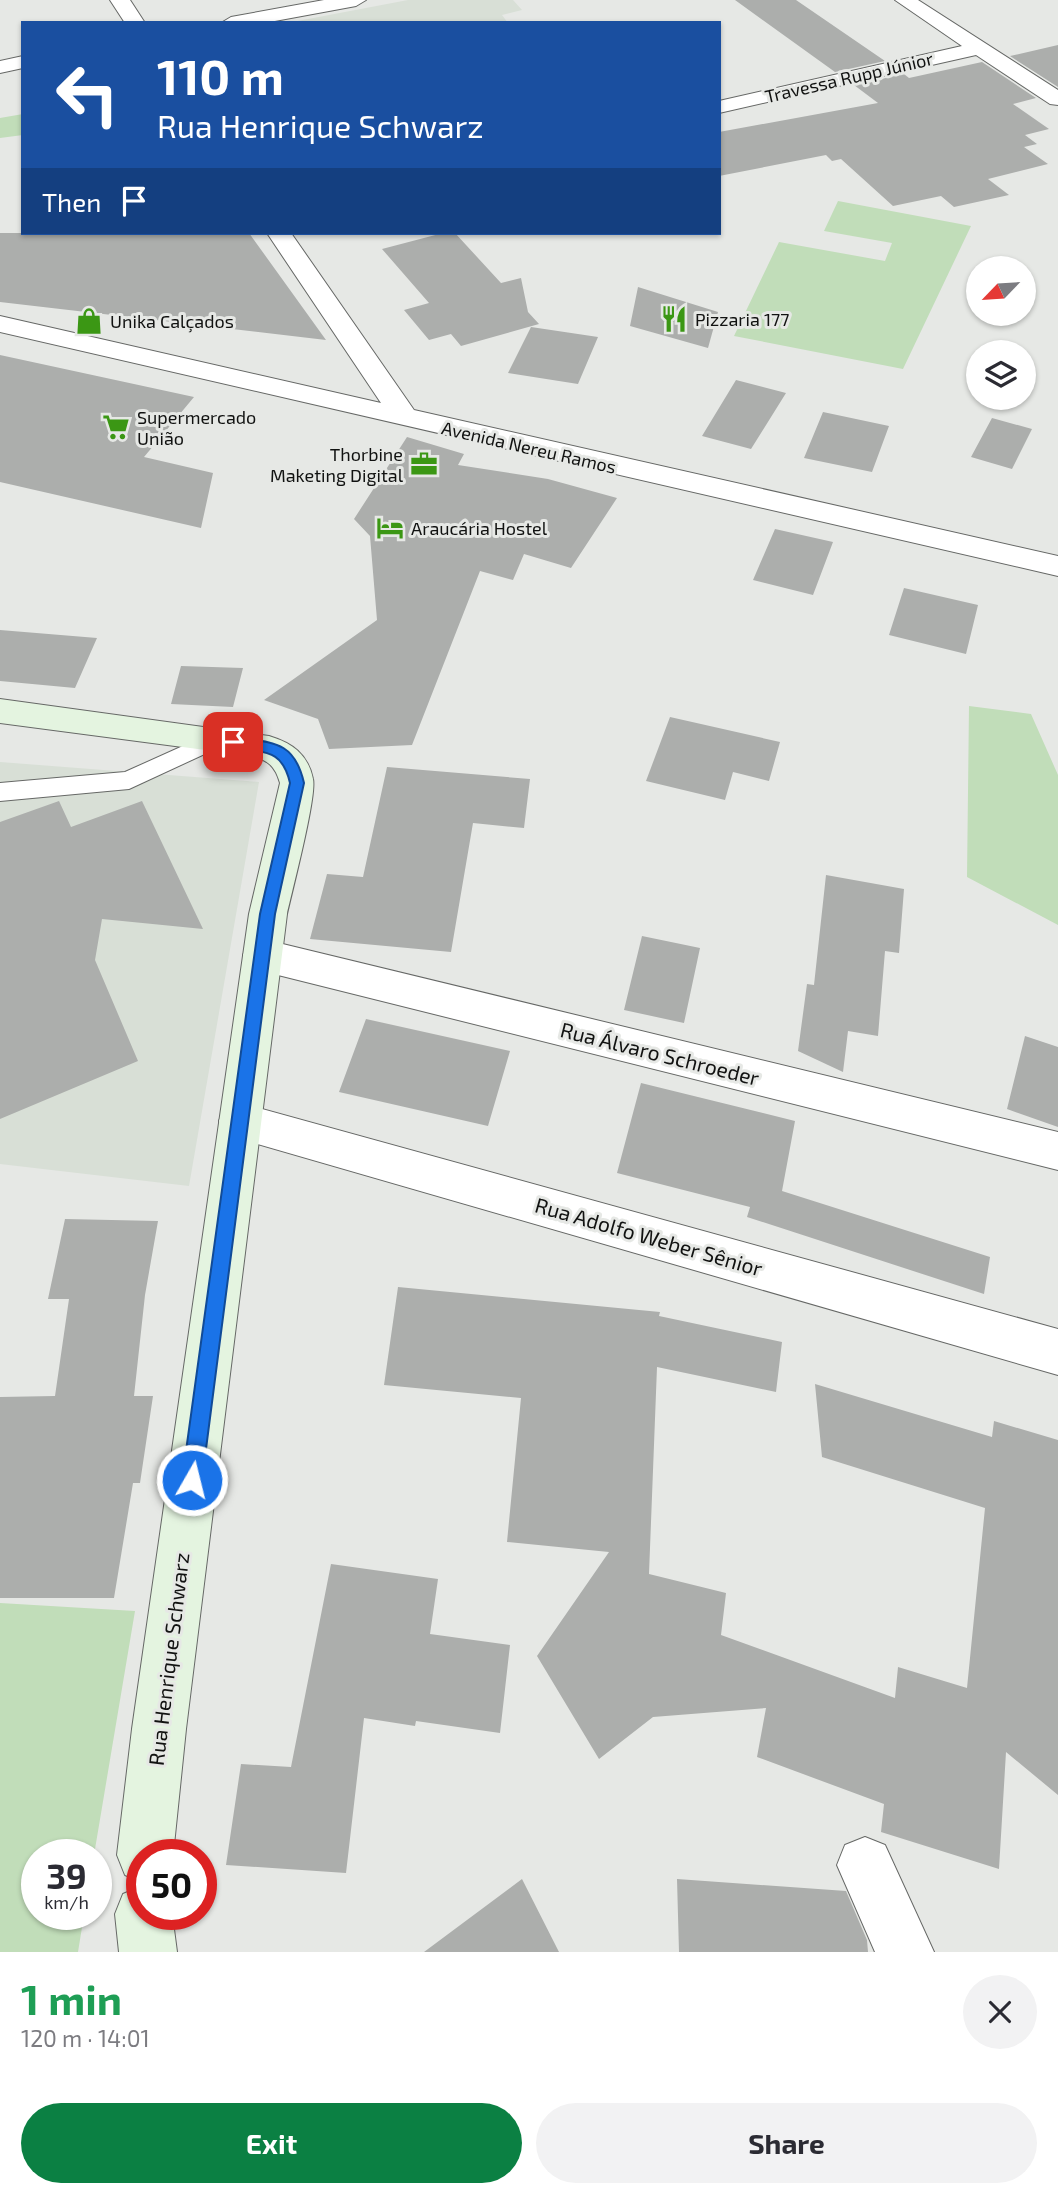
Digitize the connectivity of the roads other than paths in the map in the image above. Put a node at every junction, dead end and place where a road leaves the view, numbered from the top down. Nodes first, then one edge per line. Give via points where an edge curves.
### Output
1 (120, 0) edge
2 (356, 0) edge
3 (905, 0) edge
4 (134, 21) edge
5 (242, 21) edge
6 (979, 48) junction
7 (21, 62) edge
8 (0, 66) edge
9 (1058, 99) edge
10 (721, 107) edge
11 (280, 235) edge
12 (0, 324) edge
13 (406, 419) junction
14 (1058, 566) edge
15 (0, 711) edge
16 (214, 740) junction
17 (0, 792) edge
18 (262, 955) junction
19 (240, 1121) junction
20 (1058, 1152) edge
21 (1058, 1352) edge
22 (147, 1839) edge
23 (865, 1865) dead end
24 (145, 1930) edge
25 (148, 1952) edge
26 (905, 1952) edge

1 - 4 street
2 - 5 street
3 - 6 street
6 - 9 street
6 - 10 street, Travessa Rupp Júnior
7 - 8 street
11 - 13 street
12 - 13 street, Avenida Nereu Ramos
13 - 14 street, Avenida Nereu Ramos
15 - 16 main road, Rua Henrique Schwarz
16 - 17 lane via 129,780
16 - 18 main road, Rua Henrique Schwarz via 273,749 293,764 297,783
18 - 19 main road, Rua Henrique Schwarz
18 - 20 street, Rua Álvaro Schroeder
19 - 21 street, Rua Adolfo Weber Sênior
19 - 22 main road, Rua Henrique Schwarz
23 - 26 street
24 - 25 main road

